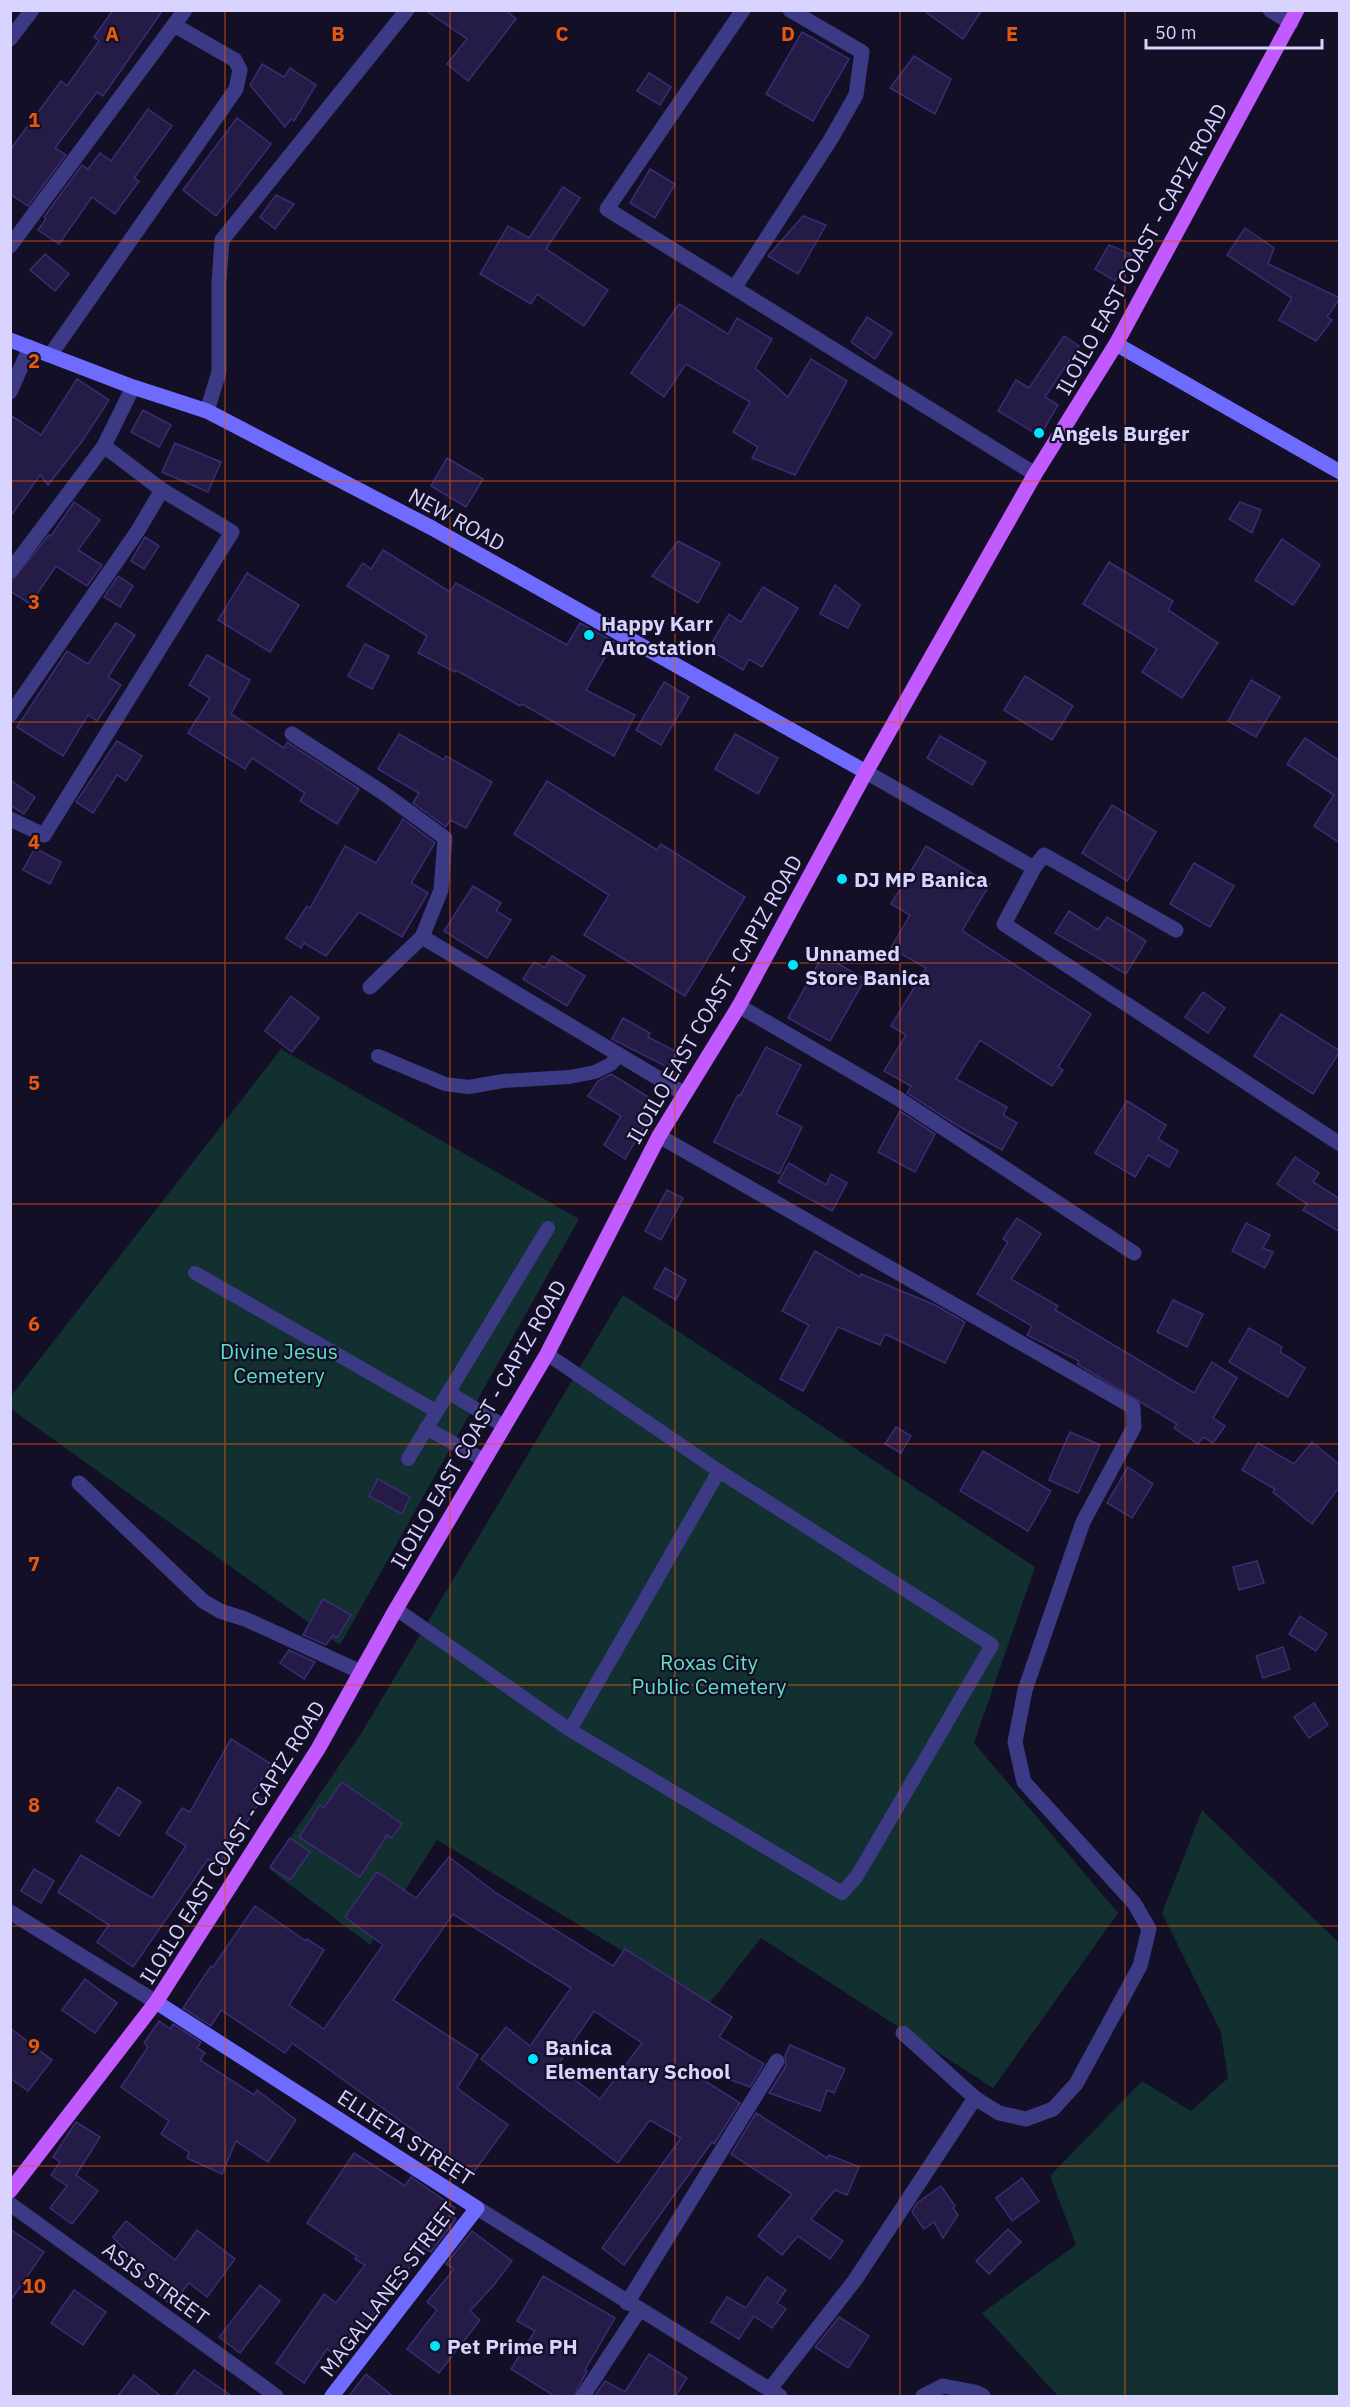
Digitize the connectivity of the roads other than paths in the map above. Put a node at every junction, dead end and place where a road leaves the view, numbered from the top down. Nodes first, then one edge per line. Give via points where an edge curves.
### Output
1 (32, 10) edge
2 (185, 10) edge
3 (407, 10) edge
4 (743, 10) edge
5 (790, 10) edge
6 (1270, 10) edge
7 (1294, 17) edge
8 (174, 25) junction
9 (10, 39) edge
10 (10, 246) edge
11 (735, 287) junction
12 (10, 340) edge
13 (1116, 344) junction
14 (30, 347) junction
15 (51, 354) junction
16 (133, 387) junction
17 (10, 392) edge
18 (207, 411) junction
19 (104, 446) junction
20 (1340, 472) edge
21 (1035, 474) junction
22 (162, 490) junction
23 (10, 571) edge
24 (10, 715) edge
25 (292, 734) dead end
26 (866, 772) junction
27 (10, 819) edge
28 (1034, 868) junction
29 (1176, 930) dead end
30 (422, 937) junction
31 (370, 987) dead end
32 (739, 1006) junction
33 (620, 1055) junction
34 (378, 1056) dead end
35 (683, 1093) junction
36 (659, 1136) junction
37 (1340, 1144) edge
38 (548, 1228) dead end
39 (1134, 1253) dead end
40 (195, 1273) dead end
41 (547, 1353) junction
42 (448, 1392) junction
43 (436, 1411) junction
44 (504, 1426) junction
45 (426, 1428) junction
46 (408, 1459) dead end
47 (484, 1460) junction
48 (719, 1472) junction
49 (79, 1483) dead end
50 (396, 1609) junction
51 (361, 1672) junction
52 (570, 1730) junction
53 (10, 1912) edge
54 (156, 2002) junction
55 (903, 2033) dead end
56 (777, 2061) dead end
57 (975, 2098) junction
58 (10, 2191) edge
59 (10, 2204) edge
60 (477, 2208) junction
61 (633, 2306) junction
62 (775, 2393) edge
63 (276, 2397) edge
64 (332, 2397) edge
65 (583, 2397) edge
66 (923, 2397) edge
67 (983, 2397) edge

1 - 9 street
2 - 8 street
3 - 18 street via 222,240 219,372
4 - 11 street via 607,209
5 - 11 street via 862,52 856,95
6 - 7 street
7 - 13 main road, ILOILO EAST COAST - CAPIZ ROAD
8 - 10 street
8 - 15 street via 235,60 240,70 236,89
11 - 21 street
12 - 14 street, NEW ROAD
13 - 20 street
13 - 21 main road, ILOILO EAST COAST - CAPIZ ROAD
14 - 15 street, NEW ROAD
14 - 17 street
15 - 16 street, NEW ROAD
16 - 18 street, NEW ROAD
16 - 19 street
18 - 26 street, NEW ROAD via 432,528
19 - 22 street
19 - 23 street
21 - 26 main road, ILOILO EAST COAST - CAPIZ ROAD
22 - 24 street
22 - 27 street via 232,532 44,835
25 - 30 street via 445,838 441,890
26 - 28 street
26 - 32 main road, ILOILO EAST COAST - CAPIZ ROAD
28 - 29 street via 1044,855
28 - 37 street via 1004,924
30 - 31 street
30 - 33 street
32 - 35 main road, ILOILO EAST COAST - CAPIZ ROAD
32 - 39 street via 899,1099
33 - 34 lane via 595,1072 469,1087 445,1084
33 - 35 street
35 - 36 main road, ILOILO EAST COAST - CAPIZ ROAD
36 - 41 main road, ILOILO EAST COAST - CAPIZ ROAD
36 - 57 street via 1133,1407 1134,1427 1083,1522 1025,1690 1015,1742 1024,1782 1134,1903 1149,1929 1140,1966 1076,2085 1053,2109 1026,2119 999,2113
38 - 42 lane
40 - 43 lane
41 - 44 main road, ILOILO EAST COAST - CAPIZ ROAD
41 - 48 lane
42 - 43 lane
42 - 44 lane
43 - 45 lane
44 - 47 main road, ILOILO EAST COAST - CAPIZ ROAD
45 - 46 lane
45 - 47 lane
47 - 50 main road, ILOILO EAST COAST - CAPIZ ROAD
48 - 52 lane
48 - 52 lane via 992,1645 857,1876 842,1893
49 - 51 street via 203,1601
50 - 51 main road, ILOILO EAST COAST - CAPIZ ROAD
50 - 52 lane
51 - 54 main road, ILOILO EAST COAST - CAPIZ ROAD via 318,1749
53 - 54 street, ELLIETA STREET
54 - 58 main road, ILOILO EAST COAST - CAPIZ ROAD
54 - 60 street, ELLIETA STREET
55 - 57 street
56 - 61 street
57 - 62 street
59 - 63 street, ASIS STREET
60 - 61 street, ELLIETA STREET
60 - 64 street, MAGALLANES STREET
61 - 62 street, ELLIETA STREET
61 - 65 street
66 - 67 street via 943,2386

